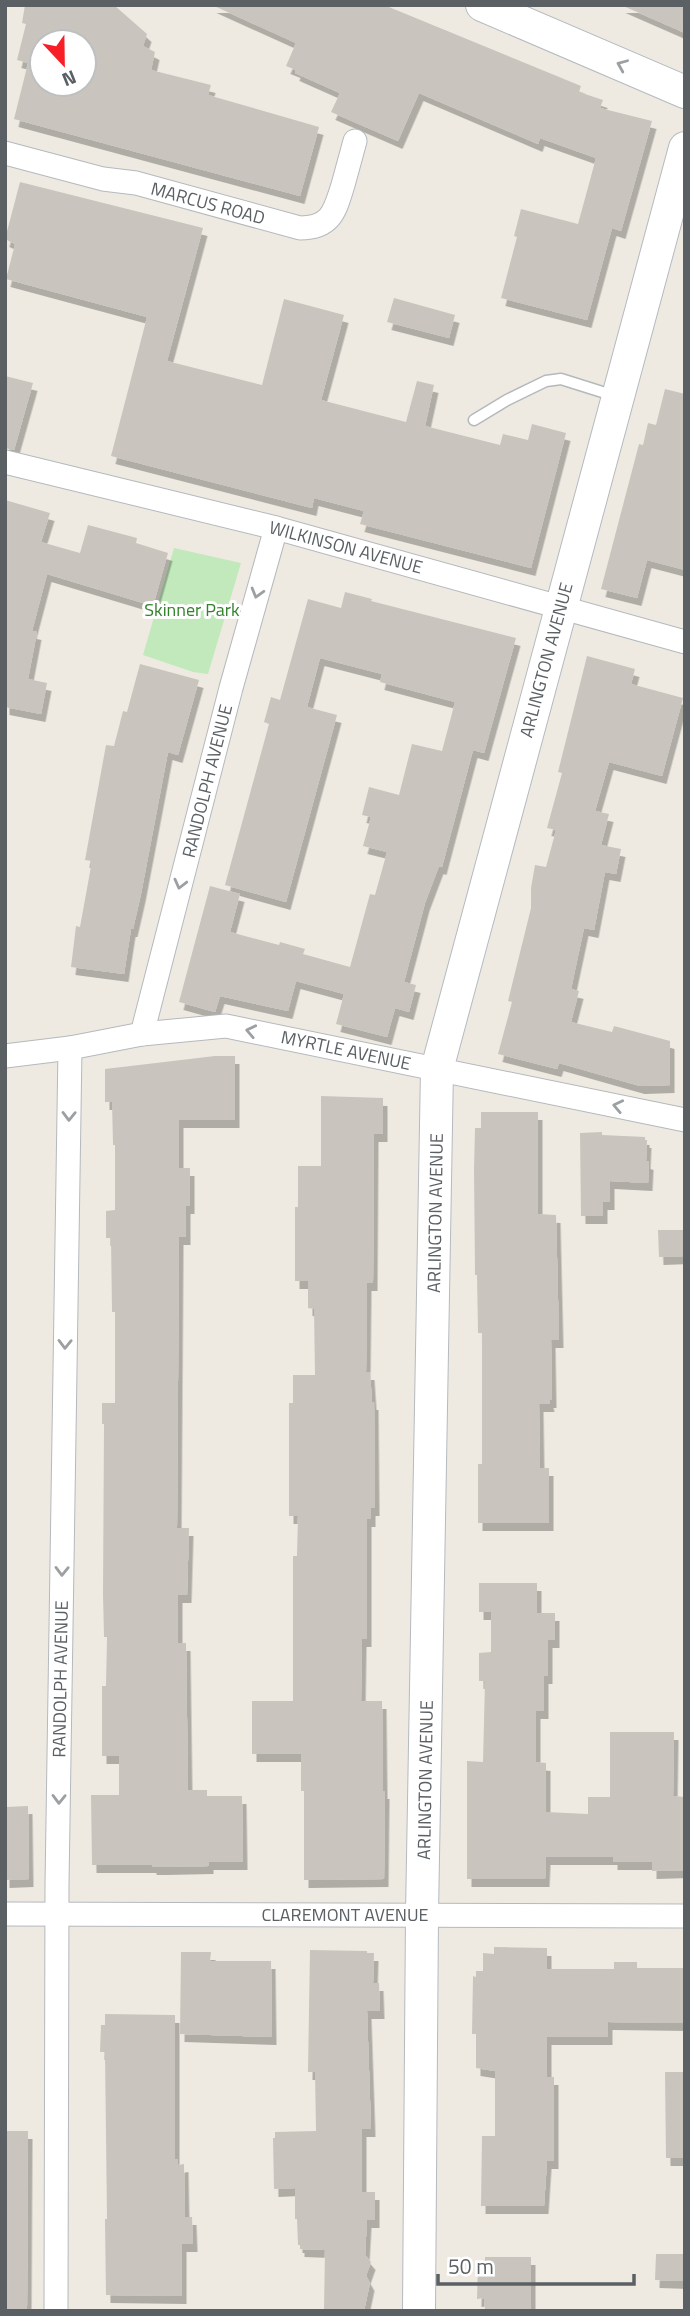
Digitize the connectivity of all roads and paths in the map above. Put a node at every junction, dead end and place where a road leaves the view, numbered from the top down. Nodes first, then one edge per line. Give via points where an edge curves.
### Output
1 (482, 5) edge
2 (685, 92) edge
3 (355, 141) dead end
4 (685, 148) edge
5 (5, 153) edge
6 (617, 396) junction
7 (474, 420) dead end
8 (5, 462) edge
9 (276, 528) junction
10 (561, 607) junction
11 (685, 642) edge
12 (142, 1034) junction
13 (70, 1048) junction
14 (5, 1056) edge
15 (437, 1069) junction
16 (685, 1119) edge
17 (5, 1914) edge
18 (57, 1914) junction
19 (422, 1914) junction
20 (685, 1916) edge
21 (56, 2311) edge
22 (419, 2311) edge

2 -> 1 street
3 - 5 street, MARCUS ROAD via 335,210 312,228
4 - 6 street, ARLINGTON AVENUE
6 - 7 lane via 561,379 546,381
6 - 10 street, ARLINGTON AVENUE
8 - 9 street, WILKINSON AVENUE
9 - 10 street, WILKINSON AVENUE
9 -> 12 street, RANDOLPH AVENUE
10 - 11 street, WILKINSON AVENUE
10 - 15 street, ARLINGTON AVENUE
12 - 13 street, MYRTLE AVENUE
15 -> 12 street, MYRTLE AVENUE via 226,1026
13 - 14 street, MYRTLE AVENUE
13 -> 18 street, RANDOLPH AVENUE
16 -> 15 street, MYRTLE AVENUE
15 - 19 street, ARLINGTON AVENUE
17 - 18 street, CLAREMONT AVENUE
18 - 19 street, CLAREMONT AVENUE
18 - 21 street, RANDOLPH AVENUE
19 - 20 street, CLAREMONT AVENUE
19 - 22 street, ARLINGTON AVENUE

